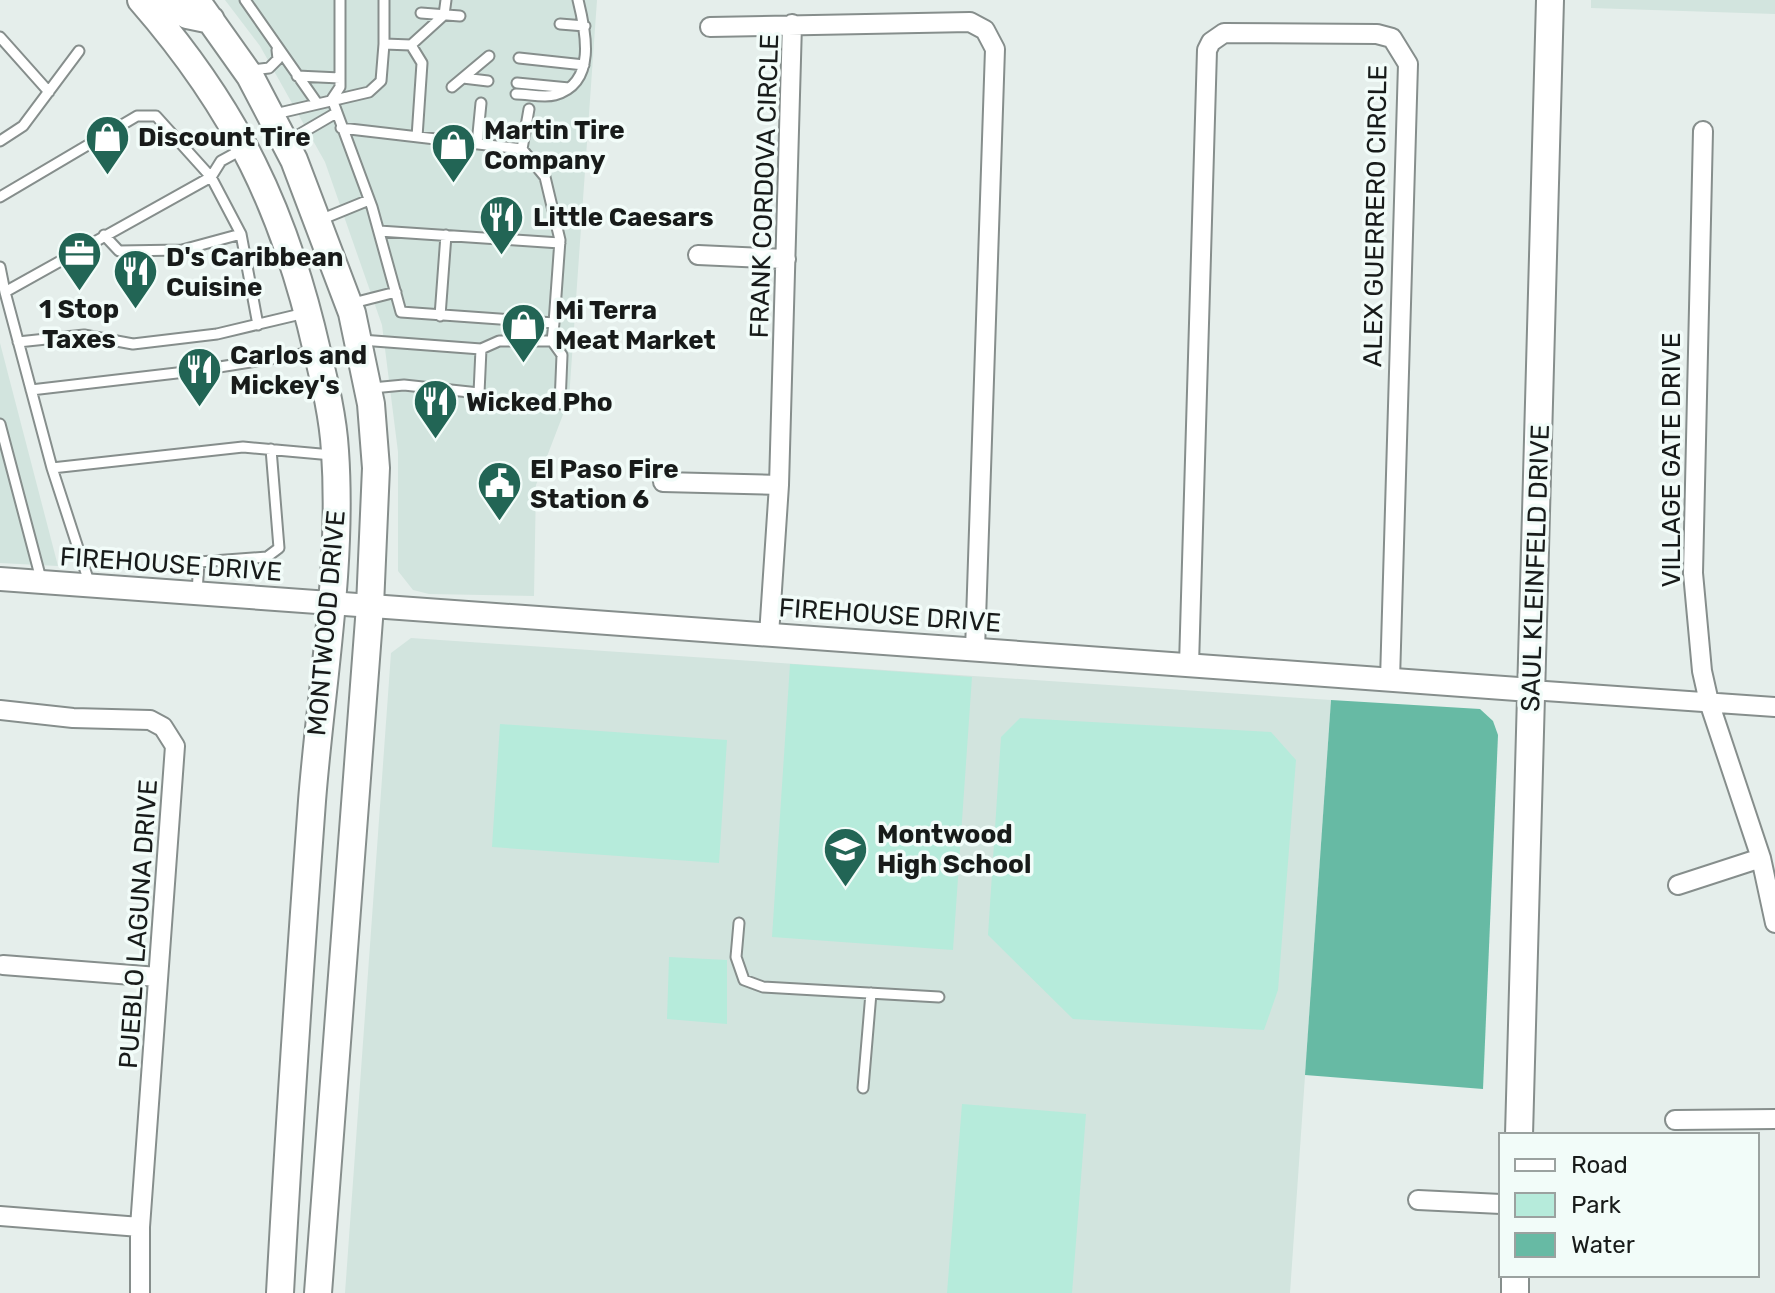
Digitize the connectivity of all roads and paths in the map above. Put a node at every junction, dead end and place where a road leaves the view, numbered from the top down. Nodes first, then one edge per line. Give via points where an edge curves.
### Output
1 (141, 0) edge
2 (168, 0) edge
3 (245, 0) edge
4 (340, 0) edge
5 (446, 0) edge
6 (578, 0) edge
7 (1550, 0) edge
8 (386, 7) edge
9 (204, 10) edge
10 (421, 13) dead end
11 (444, 15) junction
12 (460, 16) dead end
13 (560, 24) dead end
14 (792, 24) junction
15 (585, 26) junction
16 (710, 27) dead end
17 (411, 29) dead end
18 (426, 31) junction
19 (0, 37) edge
20 (384, 44) junction
21 (411, 45) junction
22 (277, 50) junction
23 (79, 51) dead end
24 (489, 56) dead end
25 (519, 58) dead end
26 (584, 65) junction
27 (246, 70) junction
28 (297, 76) junction
29 (340, 78) junction
30 (463, 78) junction
31 (488, 81) dead end
32 (452, 87) dead end
33 (517, 88) dead end
34 (49, 92) junction
35 (332, 99) junction
36 (317, 103) junction
37 (481, 103) dead end
38 (529, 109) dead end
39 (336, 113) junction
40 (341, 128) junction
41 (279, 130) junction
42 (1703, 131) dead end
43 (417, 137) junction
44 (0, 141) edge
45 (477, 144) junction
46 (246, 147) junction
47 (522, 149) junction
48 (211, 177) junction
49 (0, 197) edge
50 (369, 200) junction
51 (318, 222) junction
52 (379, 231) junction
53 (241, 234) junction
54 (104, 235) junction
55 (446, 235) junction
56 (560, 243) junction
57 (698, 255) dead end
58 (786, 259) junction
59 (0, 267) edge
60 (5, 292) junction
61 (396, 292) junction
62 (349, 304) junction
63 (308, 312) junction
64 (440, 316) junction
65 (554, 323) junction
66 (258, 325) junction
67 (359, 339) junction
68 (552, 341) junction
69 (18, 342) junction
70 (481, 349) junction
71 (317, 352) junction
72 (368, 388) junction
73 (31, 390) junction
74 (560, 404) dead end
75 (0, 424) edge
76 (271, 449) junction
77 (336, 455) junction
78 (52, 468) junction
79 (663, 482) dead end
80 (779, 485) junction
81 (0, 579) edge
82 (42, 582) junction
83 (90, 586) junction
84 (197, 594) junction
85 (330, 603) junction
86 (370, 606) junction
87 (769, 635) junction
88 (975, 650) junction
89 (1189, 665) junction
90 (1390, 680) junction
91 (1531, 690) junction
92 (1709, 702) junction
93 (1775, 707) edge
94 (0, 710) edge
95 (1761, 858) junction
96 (1678, 885) dead end
97 (739, 923) dead end
98 (1775, 923) edge
99 (301, 942) junction
100 (343, 950) junction
101 (3, 965) dead end
102 (158, 977) junction
103 (871, 993) junction
104 (939, 997) dead end
105 (863, 1088) dead end
106 (1775, 1119) edge
107 (1675, 1120) dead end
108 (1519, 1133) edge
109 (1418, 1200) dead end
110 (1499, 1204) edge
111 (0, 1216) edge
112 (140, 1227) junction
113 (140, 1293) edge
114 (280, 1293) edge
115 (318, 1293) edge

1 - 46 main road, MONTWOOD DRIVE via 188,54
2 - 9 main road via 187,15
3 - 22 lane
4 - 29 lane
5 - 11 lane
6 - 15 lane
7 - 91 main road, SAUL KLEINFELD DRIVE
8 - 20 lane
9 - 27 main road, MONTWOOD DRIVE
10 - 11 lane
11 - 12 lane
11 - 18 lane
13 - 15 lane
14 - 16 street
14 - 58 street, FRANK CORDOVA CIRCLE
14 - 88 street, FRANK CORDOVA CIRCLE via 970,22 985,30 995,49
15 - 26 lane
17 - 18 lane
18 - 21 lane
19 - 34 lane
20 - 21 lane
20 - 35 lane via 381,81 369,92
21 - 43 lane via 422,63
22 - 27 lane via 278,59 269,68
22 - 28 lane
23 - 34 lane
24 - 30 lane
25 - 26 lane
26 - 33 lane via 572,88 552,96
27 - 41 main road, MONTWOOD DRIVE
28 - 29 lane
28 - 36 lane
29 - 35 lane
30 - 31 lane
30 - 32 lane
34 - 44 lane via 23,126
35 - 36 lane
35 - 39 lane
36 - 41 lane
37 - 45 lane
38 - 47 lane
39 - 40 lane
39 - 41 lane
40 - 43 lane
40 - 50 lane
41 - 46 main road
41 - 51 main road, MONTWOOD DRIVE
42 - 92 street, VILLAGE GATE DRIVE via 1692,533
43 - 45 lane
45 - 47 lane
46 - 48 lane via 221,161
46 - 63 main road, MONTWOOD DRIVE via 281,227
47 - 56 lane via 545,177
48 - 49 lane via 156,116 137,116
48 - 53 lane
48 - 54 lane
50 - 51 lane
50 - 52 lane
51 - 62 main road, MONTWOOD DRIVE
52 - 55 lane
52 - 61 lane
53 - 54 lane via 182,250 119,251
53 - 66 lane
54 - 60 lane
55 - 56 lane
55 - 64 lane
56 - 65 lane
57 - 58 street
58 - 80 street, FRANK CORDOVA CIRCLE
59 - 60 lane
60 - 69 lane
61 - 62 lane
61 - 64 lane via 401,312
62 - 67 main road, MONTWOOD DRIVE
63 - 66 lane
63 - 71 main road, MONTWOOD DRIVE
64 - 65 lane
65 - 68 lane
66 - 69 lane via 133,344 84,335
67 - 70 lane
67 - 72 main road, MONTWOOD DRIVE
68 - 70 lane via 499,341
68 - 74 lane via 562,355
69 - 73 lane
70 - 72 lane via 479,393 404,385
71 - 73 lane
71 - 77 main road, MONTWOOD DRIVE
72 - 86 main road, MONTWOOD DRIVE via 376,468
73 - 78 lane
75 - 82 lane
76 - 77 lane
76 - 78 lane via 243,447
76 - 84 lane via 279,548 267,557 199,562
77 - 85 main road, MONTWOOD DRIVE
78 - 83 lane
79 - 80 street
80 - 87 street, FRANK CORDOVA CIRCLE
81 - 82 street, FIREHOUSE DRIVE
82 - 83 street, FIREHOUSE DRIVE
83 - 84 street, FIREHOUSE DRIVE
84 - 85 street, FIREHOUSE DRIVE
85 - 86 street, FIREHOUSE DRIVE
85 - 99 main road, MONTWOOD DRIVE
86 - 87 street, FIREHOUSE DRIVE
86 - 100 main road, MONTWOOD DRIVE
87 - 88 street, FIREHOUSE DRIVE
88 - 89 street, FIREHOUSE DRIVE
89 - 90 street, FIREHOUSE DRIVE
89 - 90 street, ALEX GUERRERO CIRCLE via 1207,50 1224,33 1377,34 1392,38 1408,64
90 - 91 street, FIREHOUSE DRIVE
91 - 92 street, FIREHOUSE DRIVE
91 - 108 main road, SAUL KLEINFELD DRIVE
92 - 93 street, FIREHOUSE DRIVE
92 - 95 street, VILLAGE GATE DRIVE
94 - 102 street, PUEBLO LAGUNA DRIVE via 150,720 170,735 176,760
95 - 96 street
95 - 98 street, VILLAGE GATE DRIVE
97 - 103 lane via 736,957 744,980 763,987
99 - 100 main road
99 - 114 main road, MONTWOOD DRIVE
100 - 115 main road, MONTWOOD DRIVE
101 - 102 street
102 - 112 street, PUEBLO LAGUNA DRIVE
103 - 104 lane
103 - 105 lane
106 - 107 street
109 - 110 street
111 - 112 street
112 - 113 street, PUEBLO LAGUNA DRIVE

